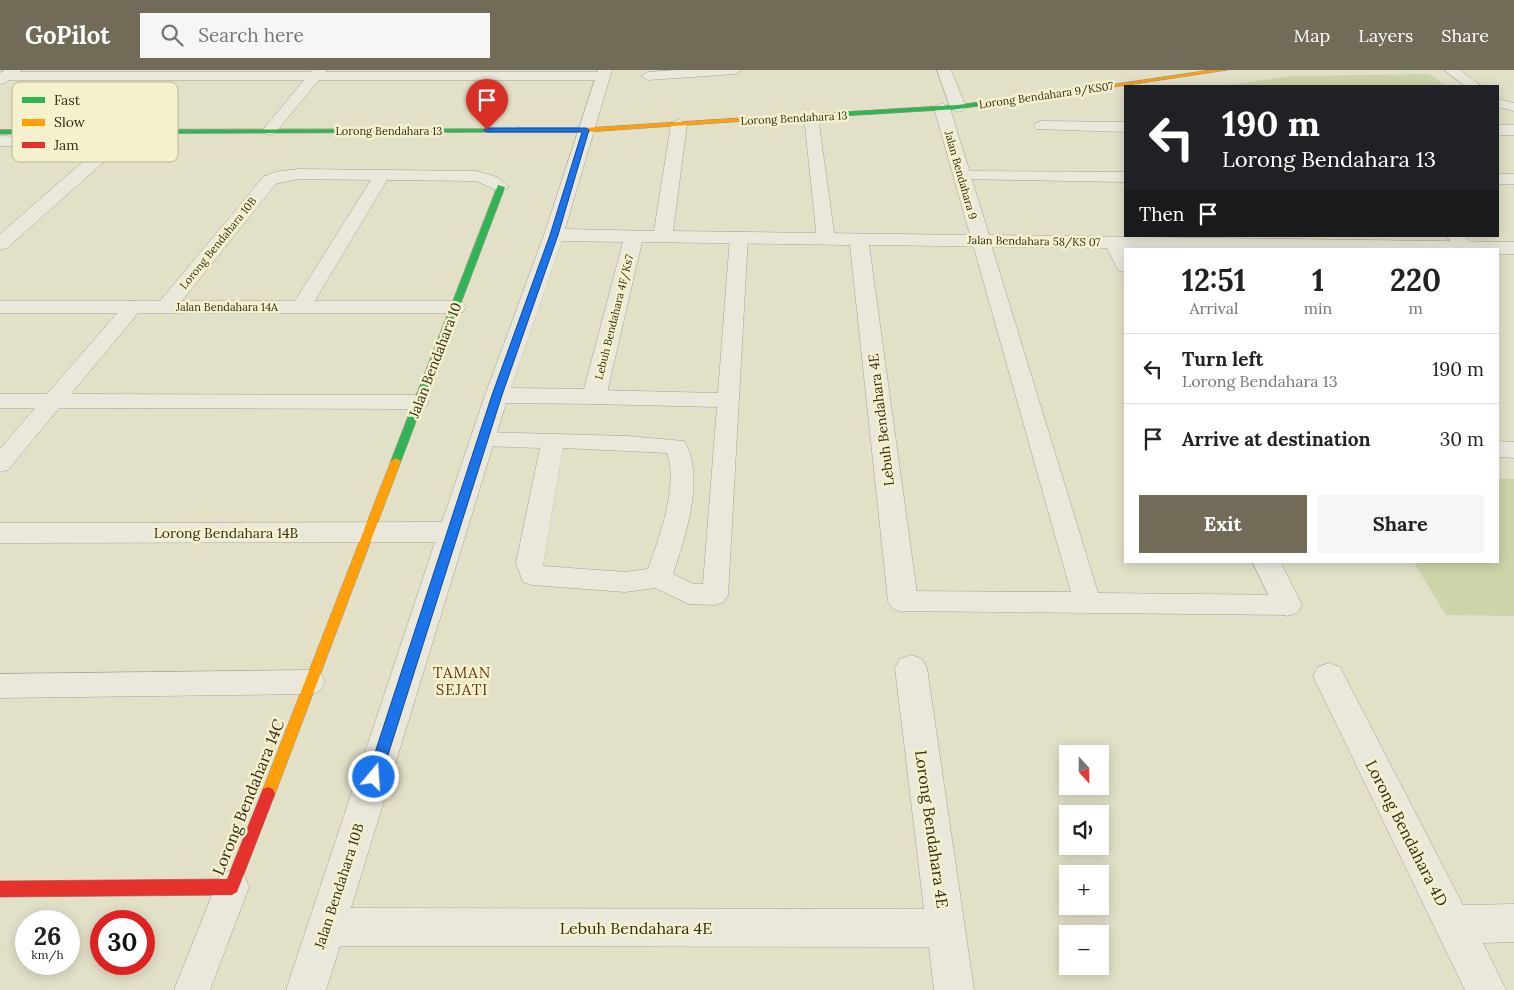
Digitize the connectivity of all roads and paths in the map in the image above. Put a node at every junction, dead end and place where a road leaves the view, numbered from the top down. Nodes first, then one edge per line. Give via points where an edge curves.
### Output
1 (735, 70) edge
2 (944, 70) edge
3 (1224, 70) edge
4 (1451, 70) edge
5 (317, 73) edge
6 (605, 73) edge
7 (7, 75) edge
8 (648, 76) dead end
9 (1473, 85) edge
10 (1499, 103) edge
11 (1514, 107) edge
12 (950, 108) junction
13 (811, 116) junction
14 (679, 124) junction
15 (1042, 126) dead end
16 (1124, 127) edge
17 (586, 130) junction
18 (1499, 130) edge
19 (1514, 130) edge
20 (178, 131) edge
21 (268, 131) junction
22 (94, 162) edge
23 (382, 174) junction
24 (962, 176) junction
25 (1124, 177) edge
26 (1499, 179) edge
27 (270, 180) joint
28 (1514, 180) edge
29 (501, 187) joint
30 (554, 235) junction
31 (634, 236) junction
32 (663, 236) junction
33 (739, 237) junction
34 (826, 239) junction
35 (859, 239) junction
36 (981, 241) junction
37 (1114, 242) junction
38 (1460, 242) edge
39 (0, 244) edge
40 (1514, 248) edge
41 (1124, 264) edge
42 (0, 307) edge
43 (133, 307) junction
44 (166, 307) junction
45 (301, 307) junction
46 (455, 307) junction
47 (497, 395) junction
48 (594, 397) junction
49 (53, 400) junction
50 (728, 400) junction
51 (0, 401) edge
52 (418, 402) junction
53 (483, 439) junction
54 (553, 440) junction
55 (1499, 450) edge
56 (1514, 450) edge
57 (0, 464) edge
58 (368, 532) junction
59 (452, 532) junction
60 (0, 533) edge
61 (1267, 563) edge
62 (658, 578) junction
63 (903, 601) joint
64 (1087, 602) junction
65 (1287, 605) joint
66 (911, 668) dead end
67 (1329, 676) dead end
68 (310, 682) junction
69 (0, 686) edge
70 (232, 887) junction
71 (0, 889) edge
72 (1514, 923) edge
73 (1452, 924) junction
74 (326, 927) junction
75 (946, 928) junction
76 (192, 990) edge
77 (306, 990) edge
78 (954, 990) edge
79 (1486, 990) edge

1 - 8 lane
2 - 12 street, Jalan Bendahara 9
3 - 12 street, Lorong Bendahara 9/KS07
4 - 9 lane
5 - 6 lane
5 - 7 lane
5 - 21 lane
6 - 17 street, Jalan Bendahara 10B
10 - 11 lane
12 - 13 street, Lorong Bendahara 13
12 - 24 street, Jalan Bendahara 9
13 - 14 street, Lorong Bendahara 13
13 - 34 lane
14 - 17 street, Lorong Bendahara 13
14 - 32 street
15 - 16 street
17 - 21 street, Lorong Bendahara 13
17 - 30 street, Jalan Bendahara 10B
18 - 19 street
20 - 21 street, Lorong Bendahara 13
22 - 39 street
23 - 27 lane via 298,174
23 - 29 lane via 476,176
23 - 45 lane
24 - 25 lane
24 - 36 street, Jalan Bendahara 9
26 - 28 lane
27 - 44 street, Lorong Bendahara 10B
29 - 46 street, Jalan Bendahara 10
30 - 31 street, Jalan Bendahara 58/KS 07
30 - 47 street, Jalan Bendahara 10B
31 - 32 street, Jalan Bendahara 58/KS 07
31 - 48 street, Lebuh Bendahara 4F/Ks7
32 - 33 street, Jalan Bendahara 58/KS 07
33 - 34 street, Jalan Bendahara 58/KS 07
33 - 50 lane
34 - 35 street, Jalan Bendahara 58/KS 07
35 - 36 street, Jalan Bendahara 58/KS 07
35 - 63 street, Lebuh Bendahara 4E
36 - 37 street, Jalan Bendahara 58/KS 07
36 - 64 lane
37 - 38 street, Jalan Bendahara 58/KS 07
37 - 41 street
38 - 40 street, Jalan Bendahara 58/KS 07
42 - 43 street, Jalan Bendahara 14A
43 - 44 street, Jalan Bendahara 14A
43 - 49 lane
44 - 45 street, Jalan Bendahara 14A
45 - 46 street, Jalan Bendahara 14A
46 - 52 street, Jalan Bendahara 10
47 - 48 street
47 - 53 street, Jalan Bendahara 10B
48 - 50 lane
49 - 51 lane
49 - 52 lane
49 - 57 lane
50 - 62 lane via 715,595 689,594
52 - 58 street, Jalan Bendahara 10
53 - 54 lane
53 - 59 street, Jalan Bendahara 10B
54 - 62 lane via 676,446 682,461 680,497
54 - 62 lane via 529,563 532,575 625,582
55 - 56 street
58 - 59 street, Lorong Bendahara 14B
58 - 60 street, Lorong Bendahara 14B
58 - 68 street, Lorong Bendahara 14C
59 - 74 street, Jalan Bendahara 10B
61 - 65 street
63 - 64 lane
64 - 65 lane
66 - 75 street, Lorong Bendahara 4E
67 - 73 street, Lorong Bendahara 4D
68 - 69 lane
68 - 70 street, Lorong Bendahara 14C
70 - 71 street, Lorong Bendahara 14C
70 - 76 lane
72 - 73 street
73 - 79 street, Lorong Bendahara 4D
74 - 75 street, Lebuh Bendahara 4E
74 - 77 street, Jalan Bendahara 10B
75 - 78 street, Lorong Bendahara 4E

